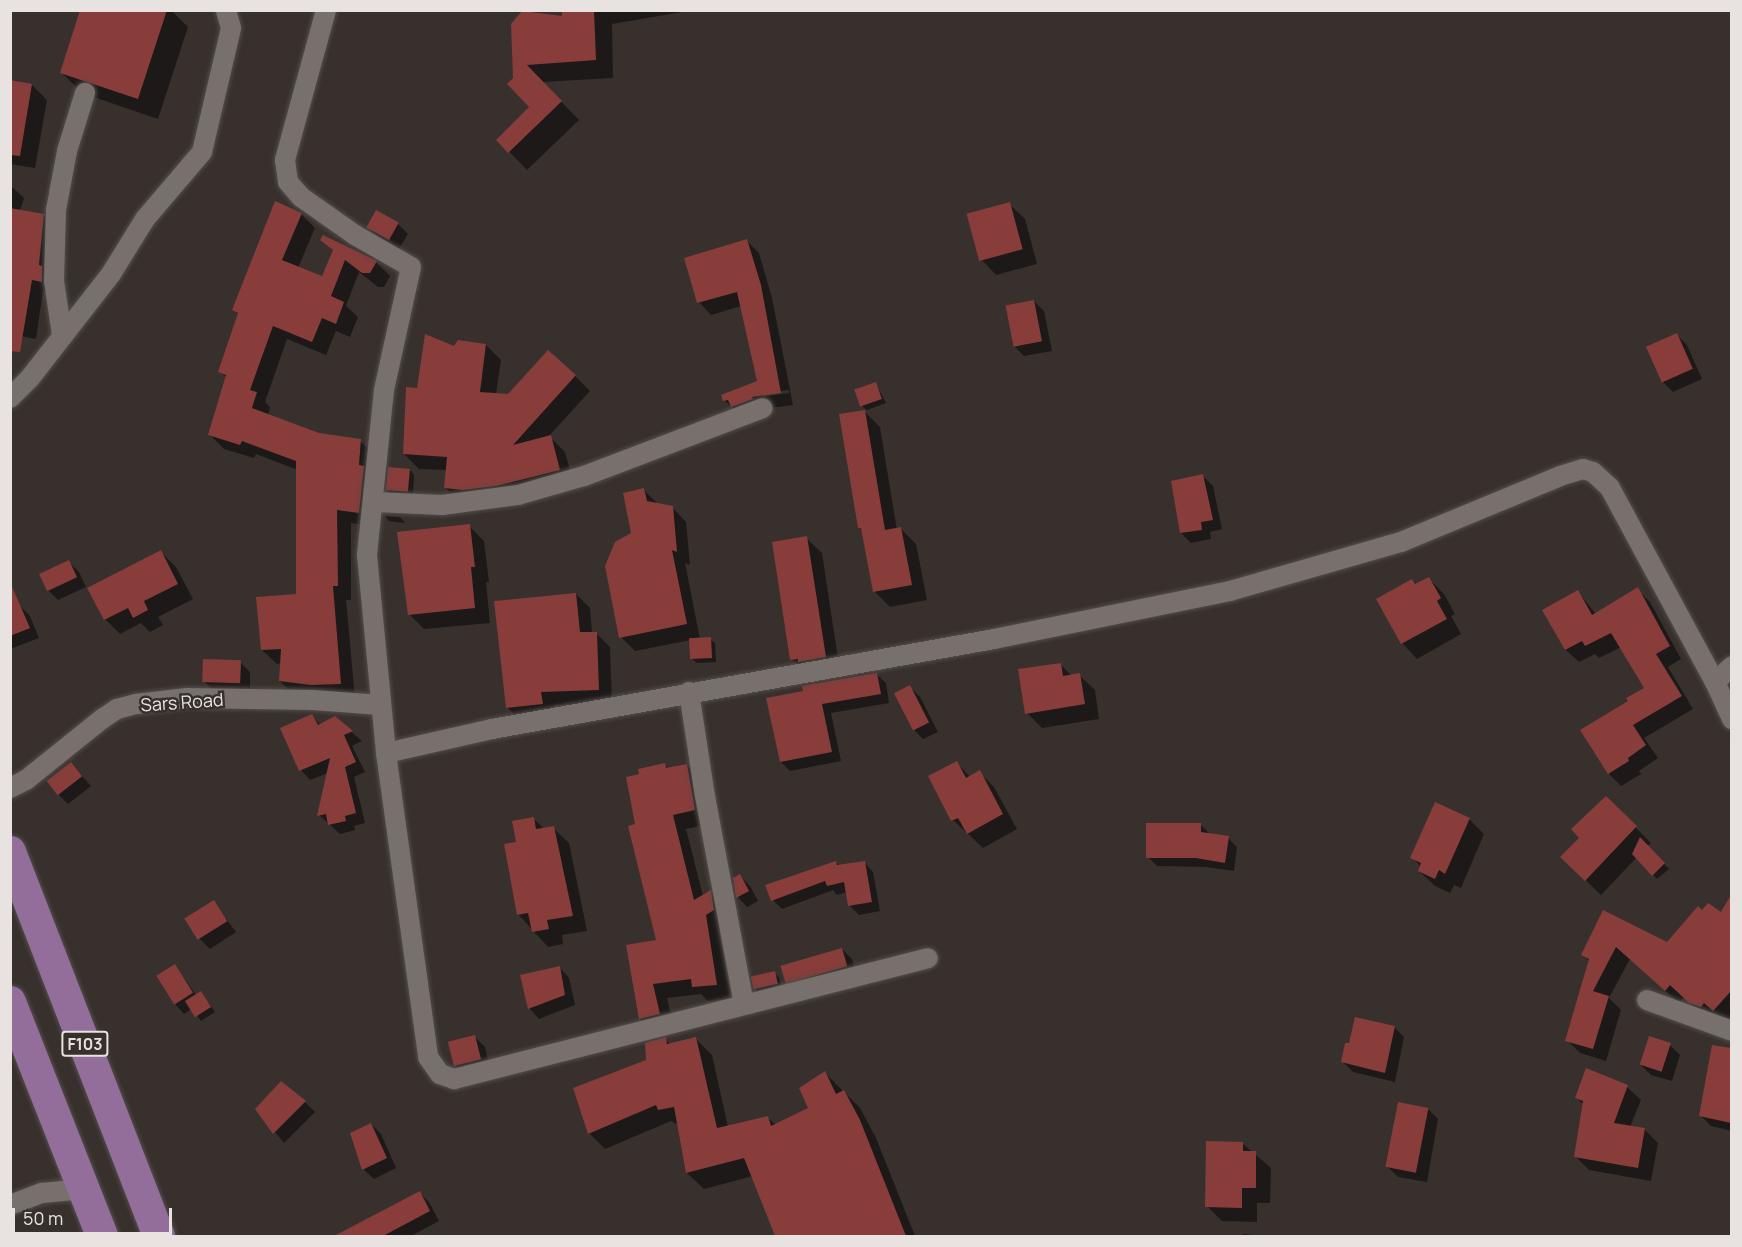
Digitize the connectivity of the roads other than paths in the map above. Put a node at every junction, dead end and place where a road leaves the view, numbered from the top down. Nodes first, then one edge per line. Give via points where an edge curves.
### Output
1 (226, 10) edge
2 (326, 10) edge
3 (85, 93) dead end
4 (62, 335) junction
5 (10, 398) edge
6 (763, 408) dead end
7 (375, 502) junction
8 (1731, 666) edge
9 (1715, 682) junction
10 (689, 692) junction
11 (381, 705) junction
12 (1731, 719) edge
13 (386, 753) junction
14 (10, 788) edge
15 (10, 852) edge
16 (928, 958) dead end
17 (1647, 1000) dead end
18 (10, 1002) edge
19 (744, 1004) junction
20 (1731, 1031) edge
21 (84, 1189) junction
22 (10, 1205) edge
23 (102, 1236) edge
24 (159, 1236) edge

1 - 4 street via 231,28 202,152 145,219 111,274
2 - 7 street via 285,160 288,182 301,197 355,235 411,267 384,390
3 - 4 street via 67,151 56,210 54,281
4 - 5 street
6 - 7 street via 584,476 518,495 442,505
7 - 11 street via 367,555
8 - 9 street
9 - 10 street via 1610,488 1593,472 1583,469 1401,542 1230,591 994,639
9 - 12 street
10 - 13 street
10 - 19 street
11 - 13 street
11 - 14 street, Sars Road via 188,698 136,704 117,709 102,719 26,780
13 - 19 street via 428,1057 440,1074 454,1079
15 - 24 main road, F103
16 - 19 street
17 - 20 street
18 - 21 main road, F103
21 - 22 street via 42,1193
21 - 23 main road, F103

